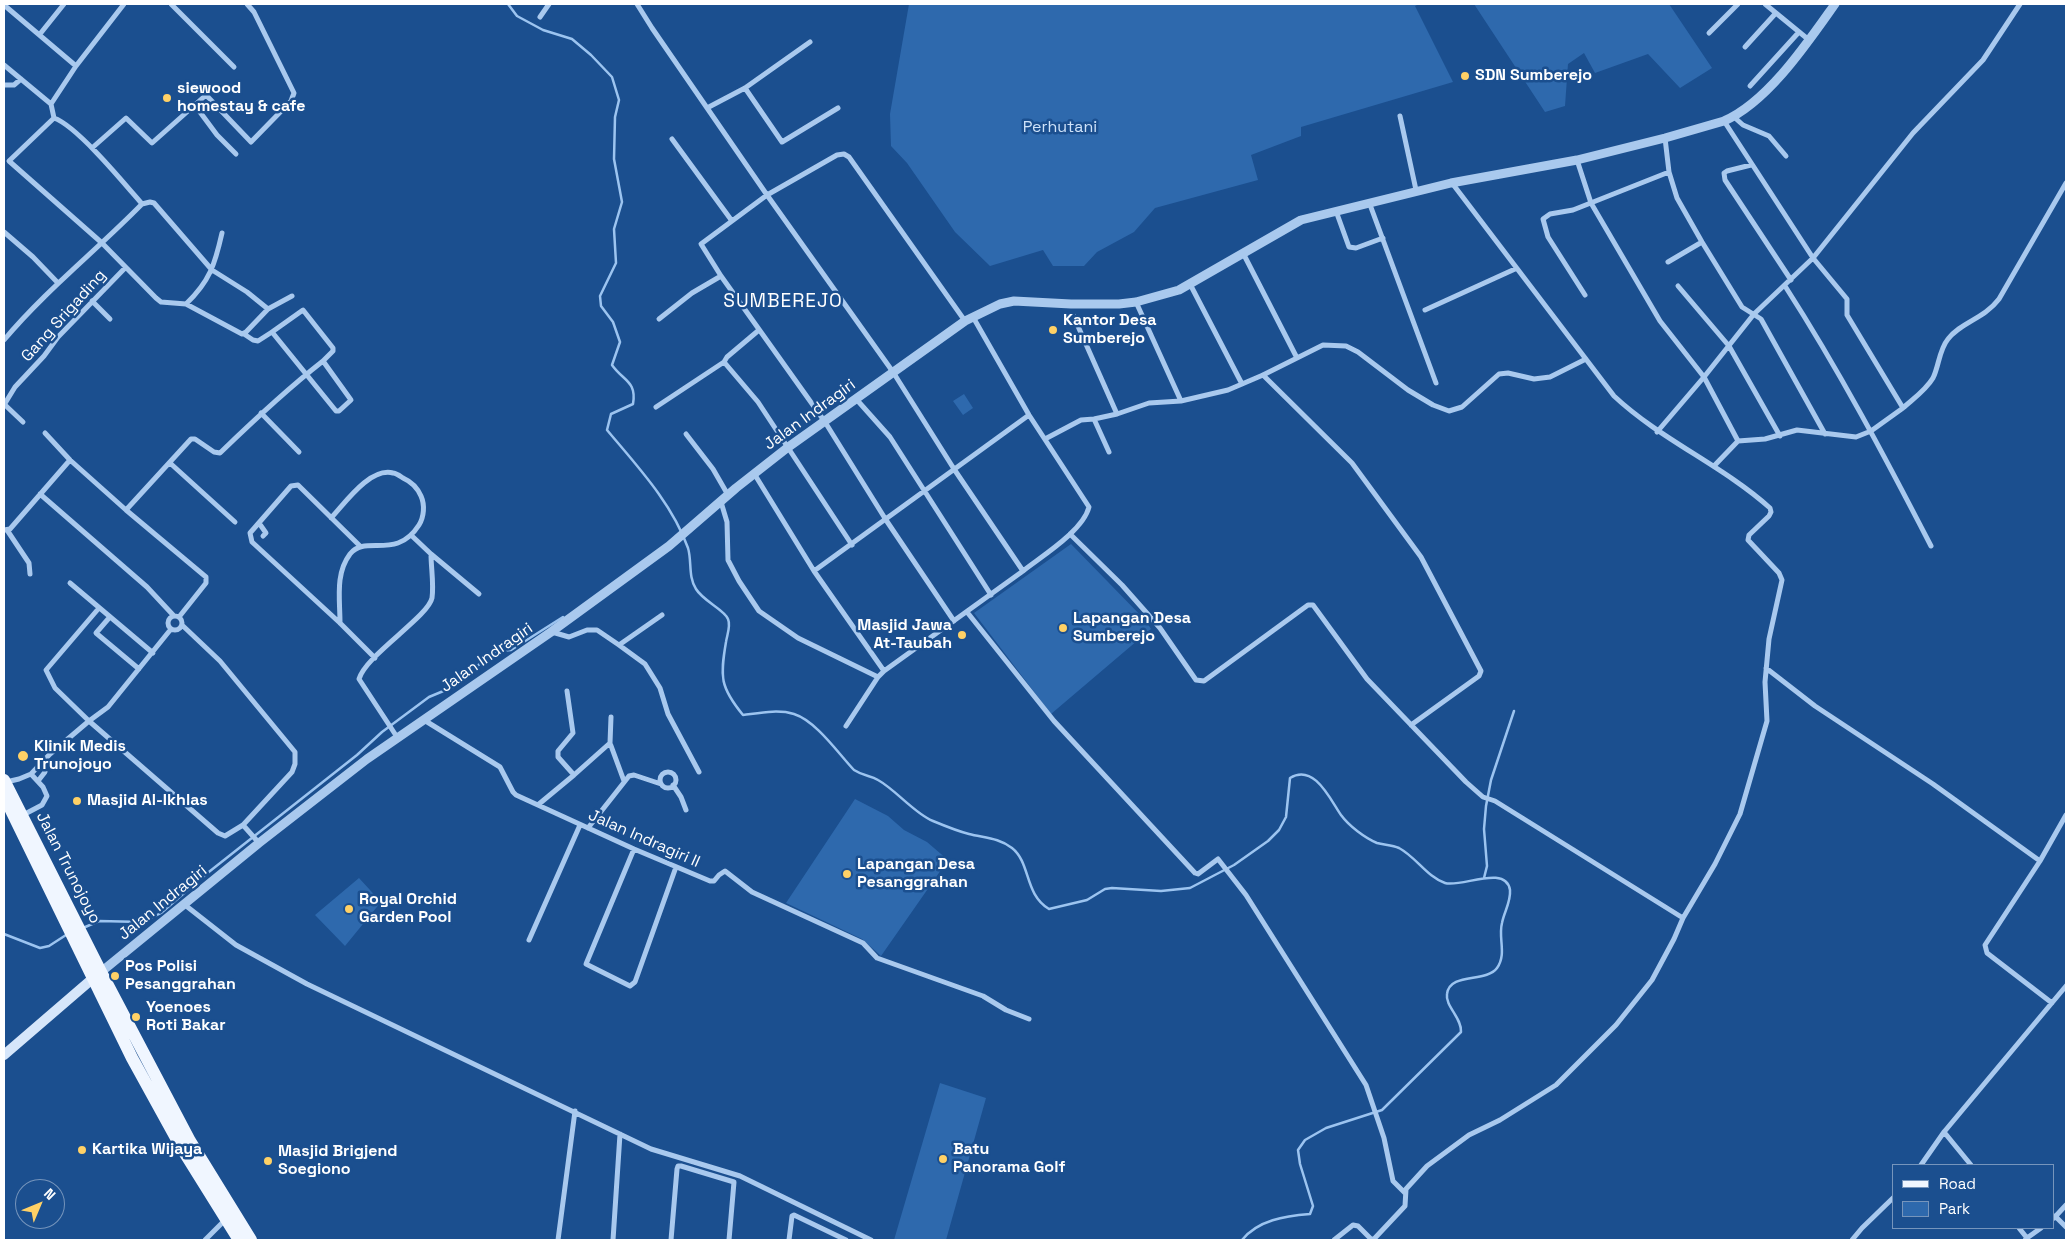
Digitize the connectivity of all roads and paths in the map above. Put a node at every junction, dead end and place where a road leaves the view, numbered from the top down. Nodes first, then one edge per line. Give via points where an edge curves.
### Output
1 (64, 4) edge
2 (124, 4) edge
3 (171, 4) edge
4 (248, 4) edge
5 (549, 4) edge
6 (637, 4) edge
7 (1738, 4) edge
8 (1765, 4) edge
9 (1835, 4) edge
10 (2020, 4) edge
11 (6, 5) edge
12 (1775, 14) junction
13 (540, 17) dead end
14 (1799, 32) junction
15 (1709, 33) dead end
16 (40, 34) junction
17 (1809, 40) junction
18 (810, 42) dead end
19 (1745, 47) dead end
20 (4, 65) edge
21 (76, 66) junction
22 (234, 67) dead end
23 (21, 79) junction
24 (4, 85) edge
25 (1750, 86) dead end
26 (745, 88) junction
27 (51, 104) junction
28 (194, 104) junction
29 (707, 108) junction
30 (838, 108) dead end
31 (1400, 116) dead end
32 (1734, 117) junction
33 (54, 118) junction
34 (1724, 121) junction
35 (672, 138) dead end
36 (1665, 138) junction
37 (92, 148) junction
38 (236, 154) dead end
39 (1786, 156) dead end
40 (1577, 160) junction
41 (9, 162) junction
42 (1751, 165) junction
43 (4, 167) edge
44 (1669, 172) junction
45 (1451, 183) junction
46 (2066, 183) edge
47 (1416, 190) junction
48 (767, 195) junction
49 (1369, 202) junction
50 (1591, 203) junction
51 (142, 204) junction
52 (1336, 210) junction
53 (732, 221) junction
54 (4, 232) edge
55 (222, 233) dead end
56 (1383, 238) junction
57 (1702, 242) junction
58 (102, 243) junction
59 (1243, 254) junction
60 (1813, 258) junction
61 (1668, 262) dead end
62 (125, 268) junction
63 (1515, 268) junction
64 (212, 270) junction
65 (721, 276) junction
66 (1791, 280) junction
67 (58, 283) junction
68 (1190, 284) junction
69 (1678, 286) dead end
70 (1785, 286) junction
71 (1585, 295) dead end
72 (292, 296) dead end
73 (92, 301) junction
74 (1136, 302) junction
75 (186, 304) junction
76 (268, 309) junction
77 (1426, 310) dead end
78 (1072, 314) dead end
79 (1754, 314) junction
80 (110, 319) dead end
81 (659, 319) dead end
82 (969, 319) junction
83 (759, 330) junction
84 (272, 332) junction
85 (244, 334) junction
86 (4, 340) edge
87 (1729, 346) junction
88 (1297, 358) junction
89 (1586, 359) junction
90 (323, 361) junction
91 (724, 362) junction
92 (893, 372) junction
93 (306, 374) junction
94 (1263, 375) junction
95 (1704, 377) junction
96 (1436, 383) dead end
97 (1242, 384) junction
98 (857, 400) junction
99 (1181, 401) junction
100 (4, 404) edge
101 (656, 407) dead end
102 (1902, 408) junction
103 (261, 413) junction
104 (1117, 414) junction
105 (1029, 415) junction
106 (1094, 420) junction
107 (22, 422) dead end
108 (825, 422) junction
109 (1871, 431) junction
110 (1657, 432) junction
111 (45, 433) dead end
112 (686, 434) dead end
113 (1825, 434) junction
114 (1780, 436) junction
115 (1045, 439) junction
116 (1738, 441) junction
117 (787, 448) junction
118 (299, 452) dead end
119 (1109, 452) dead end
120 (70, 460) junction
121 (170, 463) junction
122 (1714, 466) junction
123 (954, 469) junction
124 (755, 475) junction
125 (924, 491) junction
126 (40, 494) junction
127 (728, 495) junction
128 (721, 502) junction
129 (126, 510) junction
130 (331, 518) junction
131 (886, 520) junction
132 (235, 522) dead end
133 (259, 523) junction
134 (6, 530) edge
135 (1070, 534) junction
136 (263, 536) dead end
137 (412, 536) junction
138 (852, 545) junction
139 (360, 546) junction
140 (1931, 546) dead end
141 (431, 554) junction
142 (814, 571) junction
143 (1023, 571) junction
144 (30, 574) dead end
145 (70, 583) dead end
146 (479, 594) dead end
147 (991, 595) junction
148 (99, 608) junction
149 (967, 612) junction
150 (662, 615) dead end
151 (176, 616) junction
152 (109, 618) junction
153 (954, 621) junction
154 (340, 623) junction
155 (182, 625) junction
156 (171, 629) junction
157 (551, 632) junction
158 (619, 645) junction
159 (153, 653) junction
160 (375, 658) junction
161 (1766, 668) junction
162 (139, 669) junction
163 (884, 671) junction
164 (878, 677) junction
165 (567, 691) dead end
166 (611, 717) dead end
167 (424, 720) junction
168 (89, 722) junction
169 (1411, 725) junction
170 (846, 726) dead end
171 (395, 734) junction
172 (610, 743) junction
173 (45, 772) dead end
174 (699, 772) dead end
175 (31, 774) junction
176 (574, 775) junction
177 (4, 781) edge
178 (38, 781) junction
179 (624, 781) junction
180 (662, 784) junction
181 (673, 785) junction
182 (4, 796) edge
183 (539, 804) junction
184 (686, 810) dead end
185 (23, 815) junction
186 (2066, 815) edge
187 (580, 825) junction
188 (243, 826) junction
189 (588, 828) junction
190 (257, 841) junction
191 (634, 849) junction
192 (2040, 861) junction
193 (676, 867) junction
194 (185, 905) junction
195 (1682, 918) junction
196 (76, 932) junction
197 (529, 940) dead end
198 (97, 975) junction
199 (2066, 986) edge
200 (2052, 1003) junction
201 (1029, 1019) dead end
202 (4, 1056) edge
203 (575, 1111) junction
204 (1944, 1132) junction
205 (620, 1134) junction
206 (1922, 1164) edge
207 (1970, 1164) edge
208 (1405, 1193) junction
209 (1892, 1199) edge
210 (2066, 1205) edge
211 (2055, 1217) edge
212 (226, 1219) junction
213 (2066, 1227) edge
214 (2040, 1229) edge
215 (2025, 1239) edge
216 (205, 1240) edge
217 (239, 1240) edge
218 (251, 1240) edge
219 (558, 1240) edge
220 (613, 1240) edge
221 (671, 1240) edge
222 (729, 1240) edge
223 (789, 1240) edge
224 (846, 1240) edge
225 (871, 1240) edge
226 (1334, 1240) edge
227 (1852, 1240) edge

1 - 16 street
2 - 21 street
3 - 22 street
4 - 28 street via 294,93 291,101 250,142 206,95
5 - 13 street
6 - 29 street
7 - 15 street
8 - 12 street
9 - 17 street
10 - 60 street via 1984,60 1913,133
11 - 16 street
12 - 14 street
12 - 19 street
14 - 17 street
14 - 25 street
16 - 21 street
17 - 32 street via 1772,83
18 - 26 street
20 - 23 street
21 - 27 street
23 - 24 street via 14,85
23 - 27 street
26 - 29 street
26 - 30 street via 782,142
27 - 33 street
28 - 37 street via 152,143 126,118
28 - 38 street
29 - 48 street
31 - 47 street
32 - 34 street, Jalan Indragiri
32 - 39 street via 1743,125 1769,136
33 - 37 street
33 - 41 street
34 - 36 street, Jalan Indragiri
34 - 42 street
35 - 53 street
36 - 40 street, Jalan Indragiri
36 - 44 street
37 - 51 street
40 - 45 street, Jalan Indragiri
40 - 50 street
41 - 43 street
41 - 58 street
42 - 60 street
42 - 66 street via 1727,171 1725,180
44 - 50 street
44 - 57 street via 1678,198
45 - 47 street, Jalan Indragiri
45 - 63 street
46 - 102 street via 2000,299 1992,308 1956,330 1942,349 1933,378
47 - 49 street, Jalan Indragiri
48 - 53 street
48 - 82 street via 837,155 849,157
48 - 92 street
49 - 52 street, Jalan Indragiri
49 - 56 street
50 - 71 street via 1550,214 1543,219 1548,237
50 - 95 street via 1660,322
51 - 58 street
51 - 64 street via 150,202 159,208
52 - 56 street via 1349,247 1356,248
52 - 59 street, Jalan Indragiri via 1290,224
53 - 65 street via 701,244
54 - 67 street
55 - 64 street
56 - 96 street
57 - 61 street
57 - 79 street via 1742,307
58 - 62 street
58 - 67 street
59 - 68 street, Jalan Indragiri
59 - 88 street
60 - 66 street
60 - 102 street via 1847,299 1847,315
62 - 73 street, Gang Srigading
62 - 75 street via 161,302
63 - 77 street
63 - 89 street
64 - 75 street via 199,292
64 - 76 street
65 - 81 street via 692,293
65 - 83 street
66 - 70 street
67 - 86 street
68 - 74 street, Jalan Indragiri
68 - 97 street
69 - 87 street
70 - 79 street
70 - 109 street
72 - 76 street
73 - 80 street
73 - 100 street, Gang Srigading via 15,387
74 - 82 street, Jalan Indragiri via 1071,304 1014,301
74 - 99 street
75 - 85 street
76 - 85 street
78 - 104 street
79 - 87 street
79 - 113 street via 1761,319
82 - 92 street, Jalan Indragiri
82 - 105 street
83 - 91 street
83 - 108 street
84 - 85 street via 258,341
84 - 90 street via 304,311 333,348
84 - 93 street
87 - 95 street
87 - 114 street
88 - 89 street via 1322,345 1346,346 1408,390 1449,411 1462,407 1500,374 1534,379 1550,377
88 - 94 street
89 - 110 street via 1614,396
90 - 93 street
90 - 93 street via 352,400 339,411
91 - 101 street
91 - 117 street via 758,402
92 - 98 street, Jalan Indragiri
92 - 123 street
93 - 103 street
94 - 97 street
94 - 169 street via 1346,457 1421,557 1481,671 1479,676
95 - 110 street
95 - 116 street
97 - 99 street
98 - 108 street, Jalan Indragiri
98 - 125 street via 890,437
99 - 104 street via 1149,403
100 - 107 street
102 - 109 street
103 - 118 street
103 - 121 street via 220,453 193,438
104 - 106 street
105 - 115 street
105 - 123 street
106 - 115 street via 1081,420
106 - 119 street
108 - 117 street, Jalan Indragiri
108 - 131 street
109 - 113 street via 1856,437
109 - 140 street
110 - 122 street
111 - 120 street
112 - 127 street
113 - 114 street via 1797,430
114 - 116 street
115 - 135 street via 1088,507
116 - 122 street
117 - 124 street, Jalan Indragiri
117 - 138 street
120 - 126 street
120 - 129 street
121 - 129 street
121 - 132 street
122 - 161 street via 1771,512 1748,540 1779,572 1782,580
123 - 125 street
123 - 143 street
124 - 127 street, Jalan Indragiri
124 - 142 street
125 - 131 street
125 - 147 street
126 - 134 street
126 - 151 street
127 - 128 street, Jalan Indragiri
128 - 157 street, Jalan Indragiri via 669,546
128 - 164 street via 727,522 728,560 759,611 798,638
129 - 151 street via 206,577 206,582
130 - 133 street via 294,484
130 - 137 street via 370,478 384,472 393,473 410,481 424,504 422,520
130 - 139 street
131 - 138 street
131 - 153 street
133 - 136 street via 266,533
133 - 154 street via 250,533 252,542
134 - 144 street via 29,563
135 - 143 street
135 - 169 street via 1160,628 1196,680 1204,681 1311,604 1367,679
137 - 139 street via 396,545
137 - 141 street
138 - 142 street
139 - 154 street via 351,553 340,572
141 - 146 street
141 - 160 street via 430,603
142 - 163 street
143 - 147 street
145 - 148 street
147 - 149 street
148 - 152 street
148 - 168 street via 46,670 55,688
149 - 153 street
149 - 208 street via 1054,720 1195,874 1216,859 1246,895 1361,1077 1372,1100 1393,1181
150 - 158 street
151 - 155 street via 182,620
151 - 156 street via 168,621
152 - 159 street
152 - 162 street via 96,633
153 - 163 street
154 - 160 street
155 - 156 street
155 - 188 street via 220,661 295,752 292,772
156 - 159 street
157 - 158 street via 569,637 597,630
157 - 167 street, Jalan Indragiri
158 - 174 street via 642,661 655,680 668,714
159 - 162 street
160 - 171 street via 359,679
161 - 192 street via 1815,706 1933,784
161 - 195 street via 1767,721 1740,814 1715,864
162 - 168 street via 108,707
163 - 164 street
164 - 170 street
165 - 176 street via 574,733 557,754
166 - 172 street
167 - 171 street, Jalan Indragiri
167 - 183 street, Jalan Indragiri II via 495,764 503,771 514,793
168 - 175 street
168 - 188 street via 218,834 225,836
169 - 195 street via 1466,782 1488,798
171 - 190 street, Jalan Indragiri
172 - 176 street
172 - 179 street
173 - 178 street
175 - 177 street
175 - 178 street
176 - 183 street
177 - 185 main road, Jalan Trunojoyo
178 - 185 street via 46,792 45,800
179 - 180 street via 634,775
179 - 189 street
180 - 181 street via 667,787
180 - 181 street via 662,774 668,772 674,775
181 - 184 street
182 - 196 main road, Jalan Trunojoyo
183 - 187 street, Jalan Indragiri II
185 - 196 main road, Jalan Trunojoyo
186 - 192 street
187 - 189 street, Jalan Indragiri II
187 - 197 street
188 - 190 street
189 - 191 street, Jalan Indragiri II
190 - 194 street, Jalan Indragiri
191 - 193 street, Jalan Indragiri II
191 - 193 street via 586,964 630,986
192 - 200 street via 1985,945 1985,950
193 - 201 street, Jalan Indragiri II via 712,881 726,871 752,892 863,943 878,958 983,996
194 - 198 street, Jalan Indragiri
194 - 203 street via 236,944 307,984
195 - 208 street via 1652,980 1576,1067 1556,1085 1470,1135 1432,1162
196 - 198 main road, Jalan Trunojoyo
198 - 202 main road
198 - 212 main road via 132,1058 181,1147
198 - 218 main road via 190,1141
199 - 200 street
200 - 204 street
203 - 205 street
203 - 219 street
204 - 206 street
204 - 207 street
205 - 220 street
205 - 225 street via 652,1149 740,1176
208 - 226 street via 1405,1206 1374,1239 1353,1225
209 - 227 street
210 - 211 street
211 - 213 street
212 - 216 street
212 - 217 main road
214 - 215 street
221 - 222 street via 678,1166 734,1182
223 - 224 street via 794,1215

